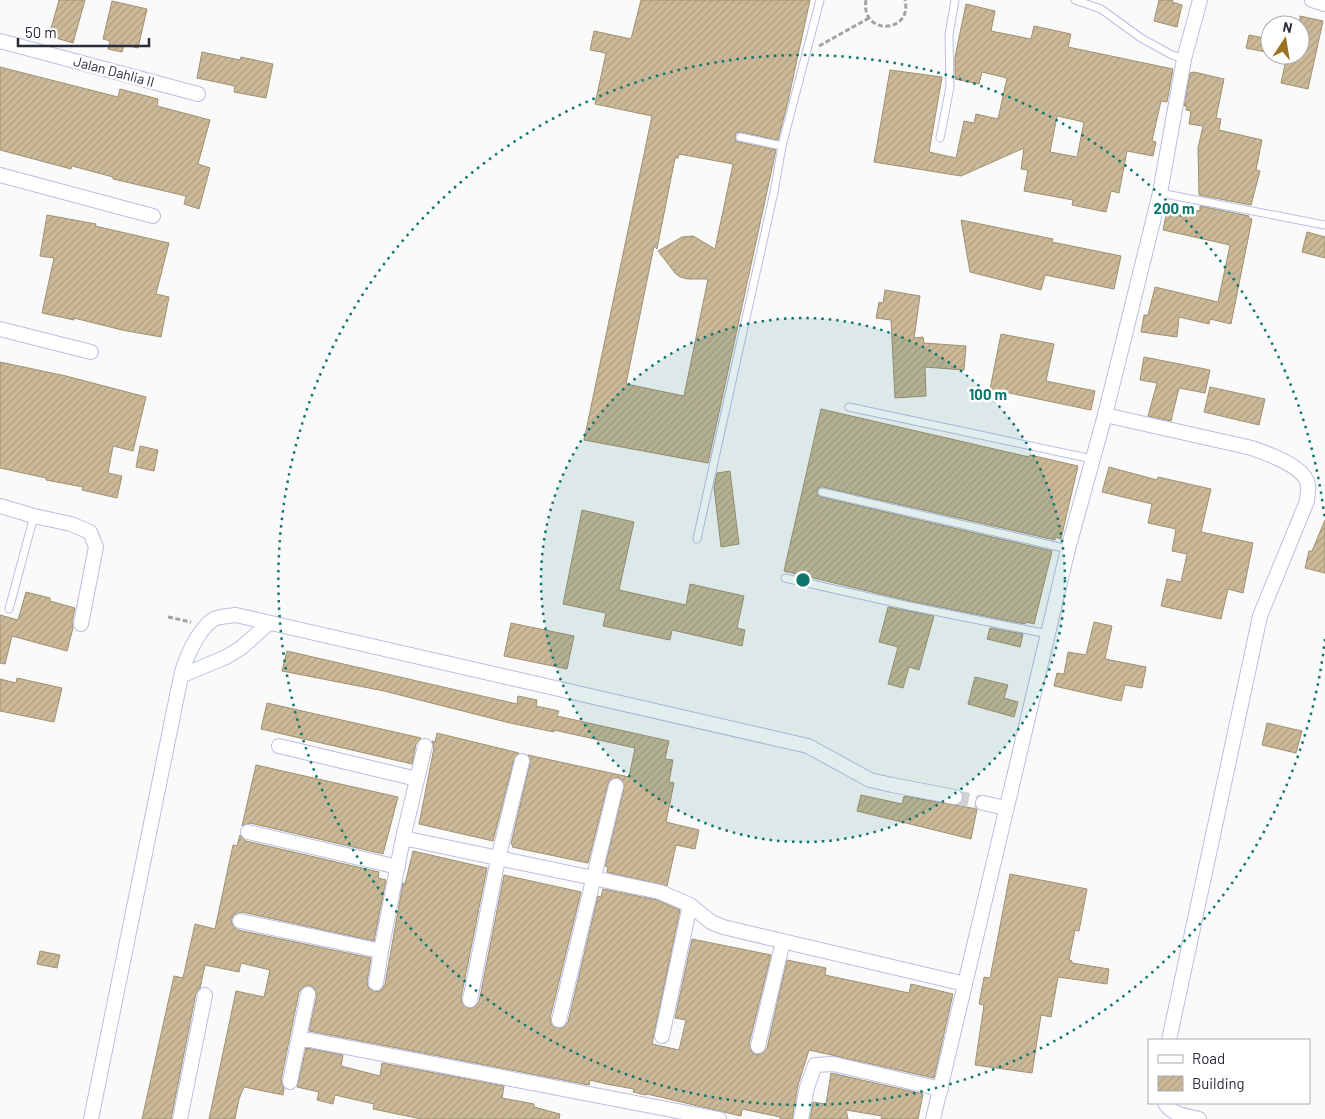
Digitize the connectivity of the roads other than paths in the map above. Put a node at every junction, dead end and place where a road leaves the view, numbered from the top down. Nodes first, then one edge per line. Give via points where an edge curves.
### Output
1 (820, 0) edge
2 (956, 0) edge
3 (1076, 0) edge
4 (1200, 0) edge
5 (1312, 0) edge
6 (1325, 4) edge
7 (0, 42) edge
8 (1184, 60) junction
9 (198, 94) dead end
10 (740, 137) dead end
11 (940, 138) dead end
12 (782, 146) junction
13 (0, 175) edge
14 (1160, 193) junction
15 (153, 216) dead end
16 (1325, 225) edge
17 (0, 329) edge
18 (91, 352) dead end
19 (849, 407) dead end
20 (1105, 416) junction
21 (1092, 459) junction
22 (822, 492) dead end
23 (0, 506) edge
24 (34, 516) junction
25 (697, 539) dead end
26 (1068, 549) junction
27 (784, 578) dead end
28 (9, 609) dead end
29 (270, 622) junction
30 (80, 624) dead end
31 (1048, 634) junction
32 (181, 676) junction
33 (279, 746) dead end
34 (425, 746) dead end
35 (522, 761) dead end
36 (418, 779) junction
37 (616, 786) dead end
38 (955, 797) tunnel mouth
39 (983, 803) tunnel mouth
40 (1006, 808) junction
41 (248, 832) dead end
42 (403, 838) junction
43 (498, 859) junction
44 (398, 867) junction
45 (594, 878) junction
46 (690, 905) junction
47 (240, 920) dead end
48 (783, 941) junction
49 (380, 951) junction
50 (376, 983) dead end
51 (964, 984) junction
52 (308, 994) dead end
53 (205, 995) dead end
54 (470, 1000) dead end
55 (559, 1020) dead end
56 (662, 1036) dead end
57 (299, 1038) junction
58 (1169, 1039) edge
59 (758, 1046) dead end
60 (290, 1082) dead end
61 (941, 1089) junction
62 (1165, 1104) edge
63 (91, 1119) edge
64 (180, 1119) edge
65 (719, 1119) edge
66 (802, 1119) edge
67 (933, 1119) edge
68 (1199, 1119) edge

1 - 12 lane
2 - 11 lane via 949,35 950,87
3 - 8 lane via 1101,9 1141,38
4 - 8 street
5 - 6 street
7 - 9 street, Jalan Dahlia II
8 - 14 street
10 - 12 lane
12 - 25 lane
13 - 15 street
14 - 16 lane
14 - 20 street
17 - 18 street
19 - 21 lane
20 - 21 street
20 - 58 street via 1276,456 1301,472 1308,484 1307,501 1260,616
21 - 26 street
22 - 26 lane
23 - 24 street
24 - 28 lane
24 - 30 street via 82,528 90,532 94,540 96,547
26 - 31 street
27 - 31 lane
29 - 32 street via 226,657
29 - 32 street via 236,615 215,618 185,659
29 - 38 street via 808,746 870,780
31 - 40 street
32 - 63 street
33 - 36 street
34 - 36 street
35 - 43 street
36 - 42 street
37 - 45 street
39 - 40 street
40 - 51 street
41 - 44 street
42 - 43 street
42 - 44 street
43 - 45 street
43 - 54 street
44 - 49 street
45 - 46 street via 660,892
45 - 55 street
46 - 48 street via 711,922
46 - 56 street
47 - 49 street
48 - 51 street
48 - 59 street
49 - 50 street
51 - 61 street
52 - 57 street
53 - 64 street
57 - 60 street
57 - 65 street
61 - 66 street via 833,1064 815,1065 807,1086
61 - 67 street
62 - 68 street via 1178,1114

